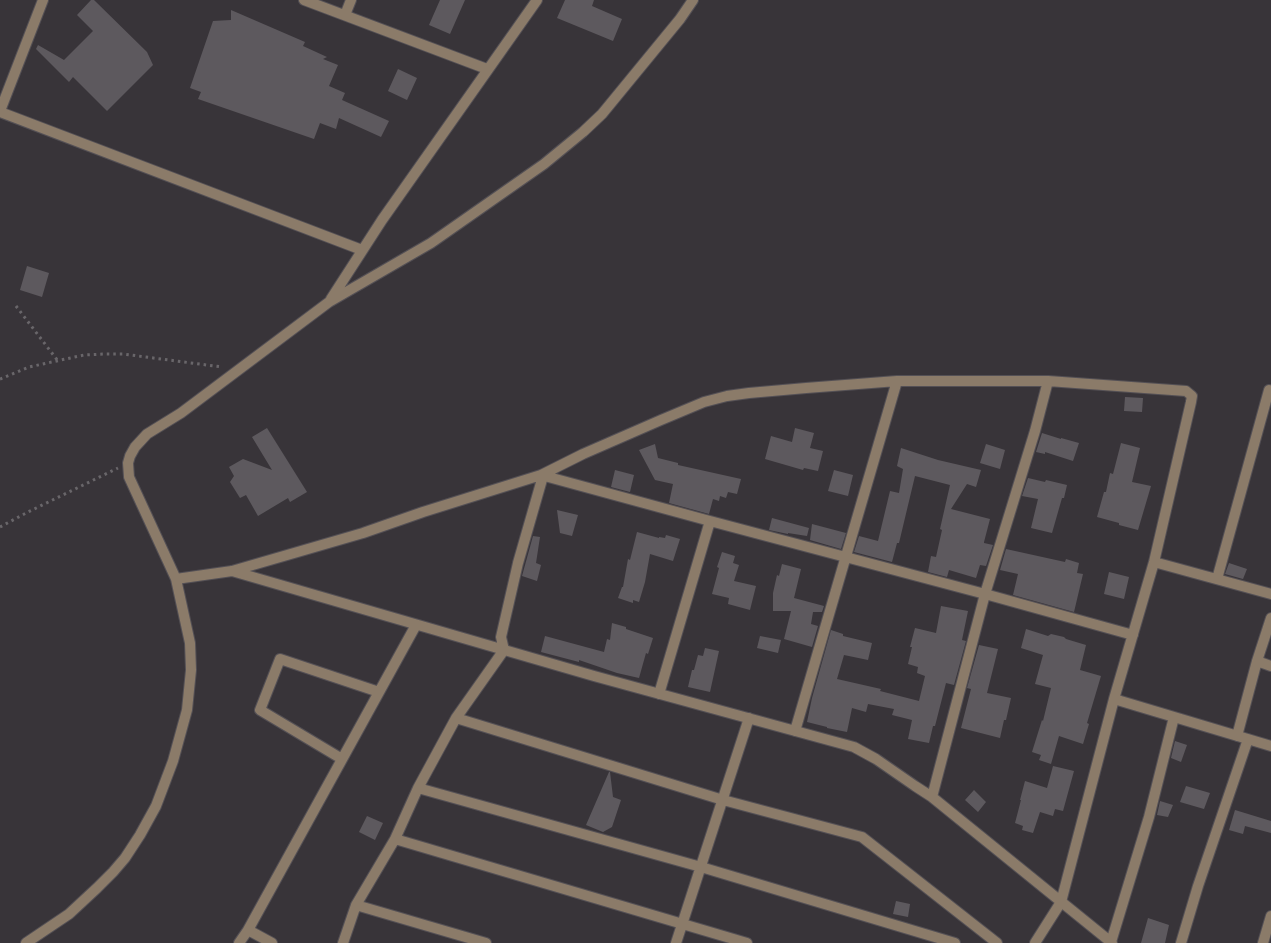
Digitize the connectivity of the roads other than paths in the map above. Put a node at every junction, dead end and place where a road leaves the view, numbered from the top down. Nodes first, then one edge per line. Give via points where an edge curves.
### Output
1 (43, 0) edge
2 (304, 0) edge
3 (351, 0) edge
4 (536, 0) edge
5 (693, 0) edge
6 (345, 15) junction
7 (487, 69) junction
8 (0, 111) edge
9 (362, 250) junction
10 (329, 302) junction
11 (1048, 380) junction
12 (897, 381) junction
13 (1269, 390) dead end
14 (542, 475) junction
15 (710, 521) junction
16 (845, 557) junction
17 (1154, 562) junction
18 (232, 571) junction
19 (176, 579) junction
20 (1217, 579) junction
21 (984, 594) junction
22 (1271, 594) edge
23 (1271, 618) edge
24 (416, 625) junction
25 (1133, 635) junction
26 (504, 650) junction
27 (1257, 661) junction
28 (1271, 666) edge
29 (379, 692) junction
30 (659, 694) junction
31 (1114, 699) junction
32 (1174, 717) junction
33 (456, 718) junction
34 (749, 718) junction
35 (795, 731) junction
36 (1237, 736) junction
37 (1248, 739) junction
38 (1271, 746) edge
39 (342, 759) junction
40 (418, 788) junction
41 (932, 797) junction
42 (722, 800) junction
43 (395, 839) junction
44 (701, 867) junction
45 (1061, 902) junction
46 (356, 905) junction
47 (1271, 916) edge
48 (682, 924) junction
49 (248, 930) junction
50 (1112, 942) edge
51 (26, 943) edge
52 (239, 943) edge
53 (272, 943) edge
54 (342, 943) edge
55 (486, 943) edge
56 (676, 943) edge
57 (747, 943) edge
58 (955, 943) edge
59 (997, 943) edge
60 (1035, 943) edge
61 (1181, 943) edge
62 (1263, 943) edge

1 - 8 street
2 - 6 street
3 - 6 street
4 - 7 street
5 - 10 street via 602,114 568,146 431,244
6 - 7 street
7 - 9 street
8 - 9 street
9 - 10 street
10 - 19 street via 147,434 130,456 130,477
11 - 12 street
11 - 17 street via 1183,391 1192,396
11 - 21 street
12 - 14 street via 749,393 704,402
12 - 16 street
13 - 20 street
14 - 15 street
14 - 18 street
14 - 26 street via 518,563 502,637
15 - 16 street
15 - 30 street
16 - 21 street
16 - 35 street
17 - 20 street
17 - 25 street
18 - 19 street
18 - 24 street
19 - 51 street via 190,643 190,670 187,710 165,785 140,835 113,872 69,914
20 - 22 street
21 - 25 street
21 - 41 street
23 - 27 street
24 - 26 street
24 - 29 street
25 - 31 street
26 - 30 street
26 - 33 street
27 - 28 street
27 - 36 street
29 - 39 street
29 - 39 street via 280,659 260,710
30 - 34 street
31 - 32 street
31 - 45 street
32 - 36 street
32 - 50 street
33 - 40 street
33 - 42 street
34 - 35 street
34 - 42 street
35 - 41 street via 854,747
36 - 37 street
37 - 38 street
37 - 61 street
39 - 49 street
40 - 43 street
40 - 44 street
41 - 45 street
42 - 44 street
42 - 59 street via 862,838
43 - 46 street
43 - 48 street
44 - 48 street
44 - 58 street
45 - 50 street
45 - 60 street
46 - 54 street
46 - 55 street
47 - 62 street
48 - 56 street
48 - 57 street
49 - 52 street
49 - 53 street

